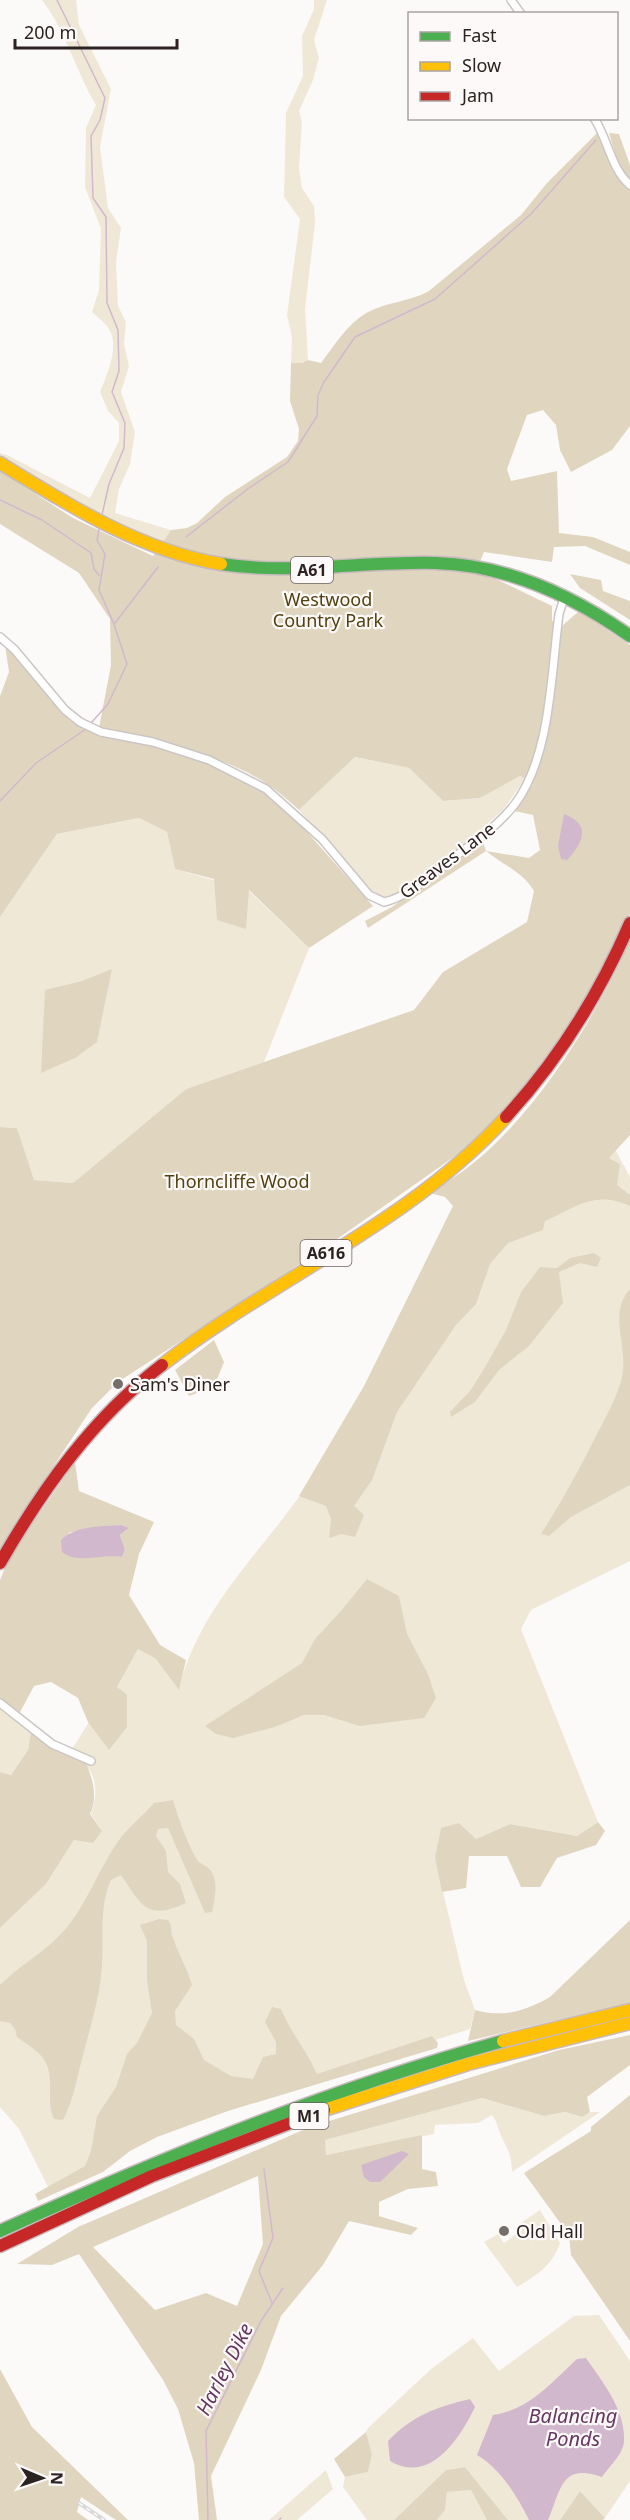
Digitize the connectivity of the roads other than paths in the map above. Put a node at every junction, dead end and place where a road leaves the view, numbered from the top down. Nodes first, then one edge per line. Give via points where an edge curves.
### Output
1 (595, 120) edge
2 (630, 185) edge
3 (0, 463) edge
4 (565, 595) junction
5 (630, 636) edge
6 (0, 638) edge
7 (630, 923) edge
8 (0, 1563) edge
9 (0, 1703) edge
10 (91, 1761) dead end
11 (630, 2010) edge
12 (630, 2023) edge
13 (0, 2231) edge
14 (0, 2246) edge

1 - 2 street via 617,169
3 - 4 highway, A61 via 99,521 142,541 197,559 249,568 298,570 453,564 503,572
4 - 5 highway, A61
4 - 6 street, Greaves Lane via 538,754 521,795 481,837 392,900 378,901 369,895 322,839 284,803 242,775 165,746 92,729 72,717
7 - 8 highway, A616 via 616,959 573,1035 503,1120 428,1184 208,1332 140,1383 68,1457 24,1520
9 - 10 street via 52,1744
11 - 13 highway, M1 via 487,2046 313,2101 132,2171
12 - 14 highway, M1 via 492,2058 321,2112 172,2168

